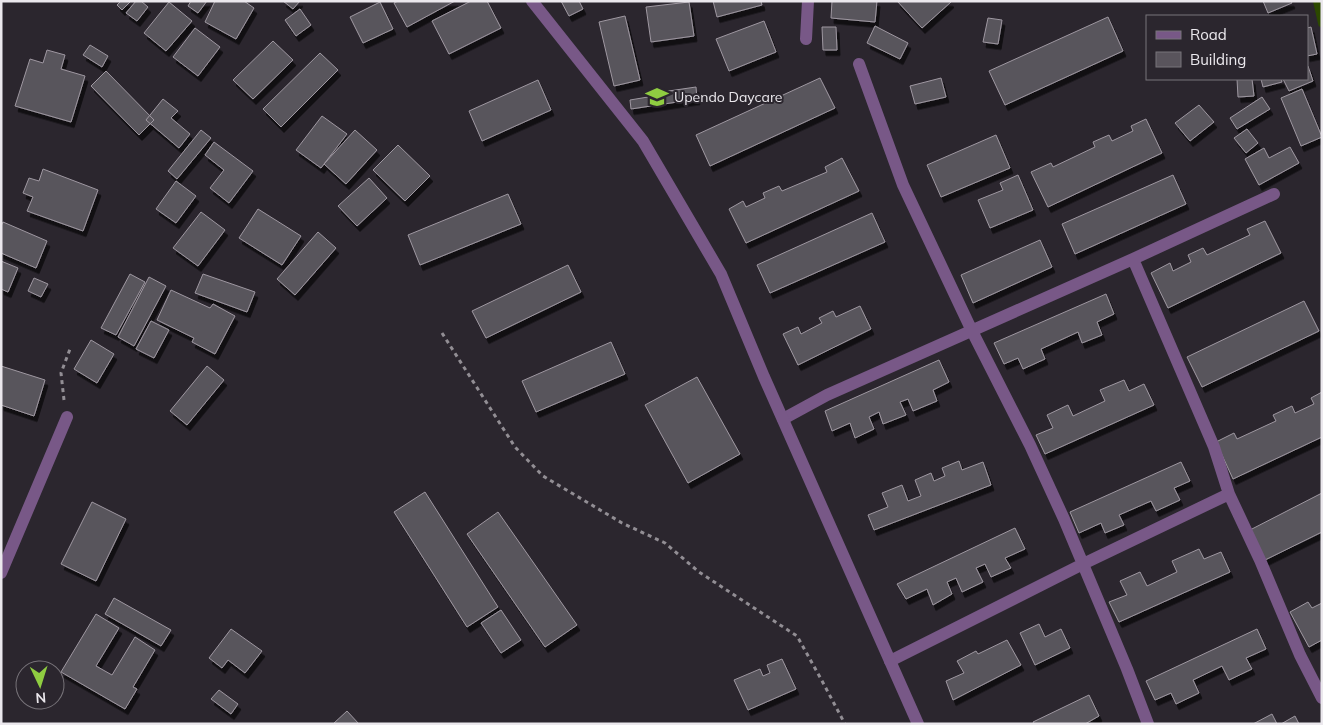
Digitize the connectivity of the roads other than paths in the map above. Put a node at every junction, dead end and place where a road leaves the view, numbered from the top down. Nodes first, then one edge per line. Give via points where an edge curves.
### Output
1 (532, 1) edge
2 (808, 1) edge
3 (806, 39) dead end
4 (859, 64) dead end
5 (1274, 194) dead end
6 (1133, 259) junction
7 (972, 331) junction
8 (67, 417) road end
9 (783, 419) junction
10 (1229, 494) junction
11 (1083, 564) junction
12 (1, 573) edge
13 (890, 661) junction
14 (1322, 698) edge
15 (918, 724) edge
16 (1148, 724) edge

1 - 9 street via 643,141 721,274
2 - 3 street
4 - 7 street via 903,185
5 - 6 street
6 - 7 street
6 - 10 street via 1214,447
7 - 9 street via 827,394
7 - 11 street via 1030,445
8 - 12 street
9 - 13 street
10 - 11 street
10 - 14 street
11 - 13 street
11 - 16 street
13 - 15 street

